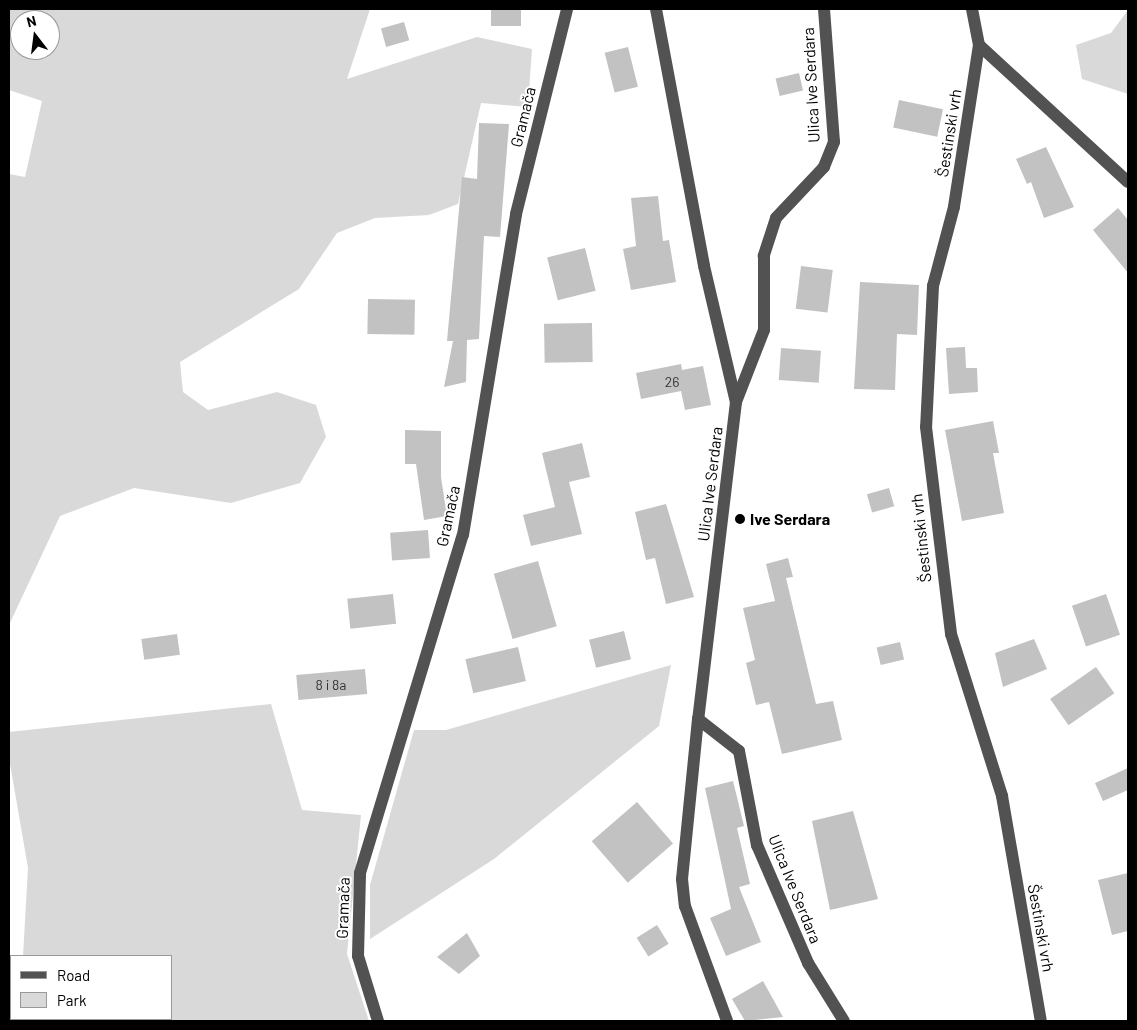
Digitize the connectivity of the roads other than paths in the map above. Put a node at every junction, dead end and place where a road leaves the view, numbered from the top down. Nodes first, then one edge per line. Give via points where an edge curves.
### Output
1 (567, 9) edge
2 (656, 9) edge
3 (824, 9) edge
4 (972, 9) edge
5 (979, 45) junction
6 (1128, 182) edge
7 (736, 402) junction
8 (698, 719) junction
9 (378, 1021) edge
10 (727, 1021) edge
11 (844, 1021) edge
12 (1041, 1021) edge

1 - 9 street, Gramača via 516,214 463,534 360,873 358,956
2 - 7 street, Ulica Ive Serdara via 704,266
3 - 7 street, Ulica Ive Serdara via 834,142 824,166 776,218 770,232 764,256 764,330
4 - 5 street, Šestinski vrh
5 - 6 street
5 - 12 street, Šestinski vrh via 954,207 933,286 926,427 951,634 1002,796
7 - 8 street, Ulica Ive Serdara
8 - 10 street, Ulica Ive Serdara via 682,879 693,933
8 - 11 street, Ulica Ive Serdara via 739,751 757,845 808,963

